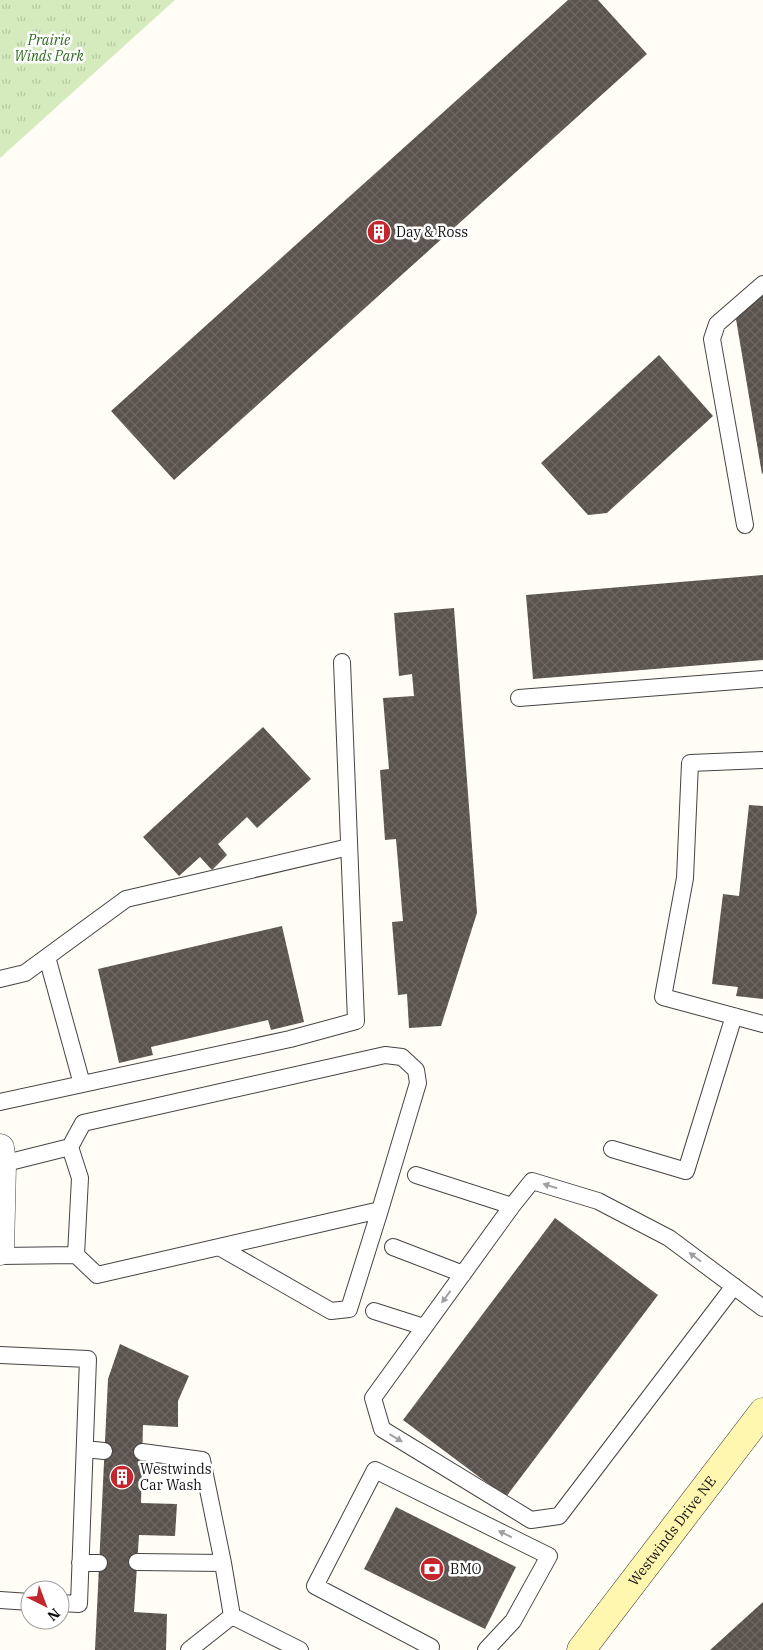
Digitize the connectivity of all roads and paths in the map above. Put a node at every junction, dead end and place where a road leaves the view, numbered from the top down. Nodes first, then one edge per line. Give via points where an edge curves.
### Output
1 (763, 284) edge
2 (745, 525) dead end
3 (342, 662) dead end
4 (763, 679) edge
5 (519, 698) dead end
6 (763, 760) edge
7 (349, 847) junction
8 (47, 957) junction
9 (0, 978) edge
10 (734, 1016) junction
11 (763, 1024) edge
12 (82, 1084) junction
13 (0, 1102) edge
14 (70, 1147) junction
15 (612, 1149) dead end
16 (1, 1156) edge
17 (416, 1175) dead end
18 (512, 1206) junction
19 (380, 1210) junction
20 (219, 1248) junction
21 (393, 1248) dead end
22 (0, 1251) edge
23 (76, 1255) junction
24 (0, 1256) edge
25 (463, 1274) junction
26 (734, 1286) junction
27 (763, 1308) edge
28 (374, 1311) dead end
29 (424, 1327) junction
30 (0, 1355) edge
31 (763, 1412) edge
32 (85, 1449) junction
33 (104, 1450) dead end
34 (142, 1452) dead end
35 (138, 1562) dead end
36 (80, 1563) junction
37 (99, 1563) dead end
38 (223, 1563) junction
39 (0, 1600) edge
40 (20, 1601) edge
41 (70, 1604) edge
42 (232, 1616) junction
43 (432, 1649) edge
44 (189, 1650) edge
45 (300, 1650) edge
46 (486, 1650) edge
47 (581, 1650) edge

1 - 2 lane via 717,324 712,339
3 - 7 lane
4 - 5 lane
6 - 10 lane via 690,763 685,878 663,997
7 - 8 lane via 126,899
7 - 12 lane via 356,1022 290,1040
8 - 9 lane via 26,972
8 - 12 lane
10 - 11 lane
10 - 15 lane via 686,1171
12 - 13 lane
14 - 16 lane
14 - 19 lane via 83,1123 386,1055 402,1056 416,1070 418,1083
14 - 23 lane via 80,1178
16 - 22 street
17 - 18 lane
18 - 25 lane
26 -> 18 lane via 669,1238 598,1201 532,1181
19 - 20 lane
19 - 20 lane via 350,1310 331,1311
20 - 23 lane via 97,1275
21 - 25 lane
23 - 24 lane
25 -> 29 lane
26 - 27 lane
29 -> 26 lane via 373,1398 382,1430 532,1520 559,1516
28 - 29 lane
30 - 32 lane via 88,1359
31 - 47 street, Westwinds Drive NE
32 - 33 lane
32 - 36 lane
34 - 38 lane via 202,1460
35 - 38 lane
36 - 37 lane
36 - 41 lane via 79,1604
38 - 42 lane
39 - 40 lane
42 - 44 lane
42 - 45 lane
46 -> 43 lane via 513,1621 549,1556 375,1470 315,1586

